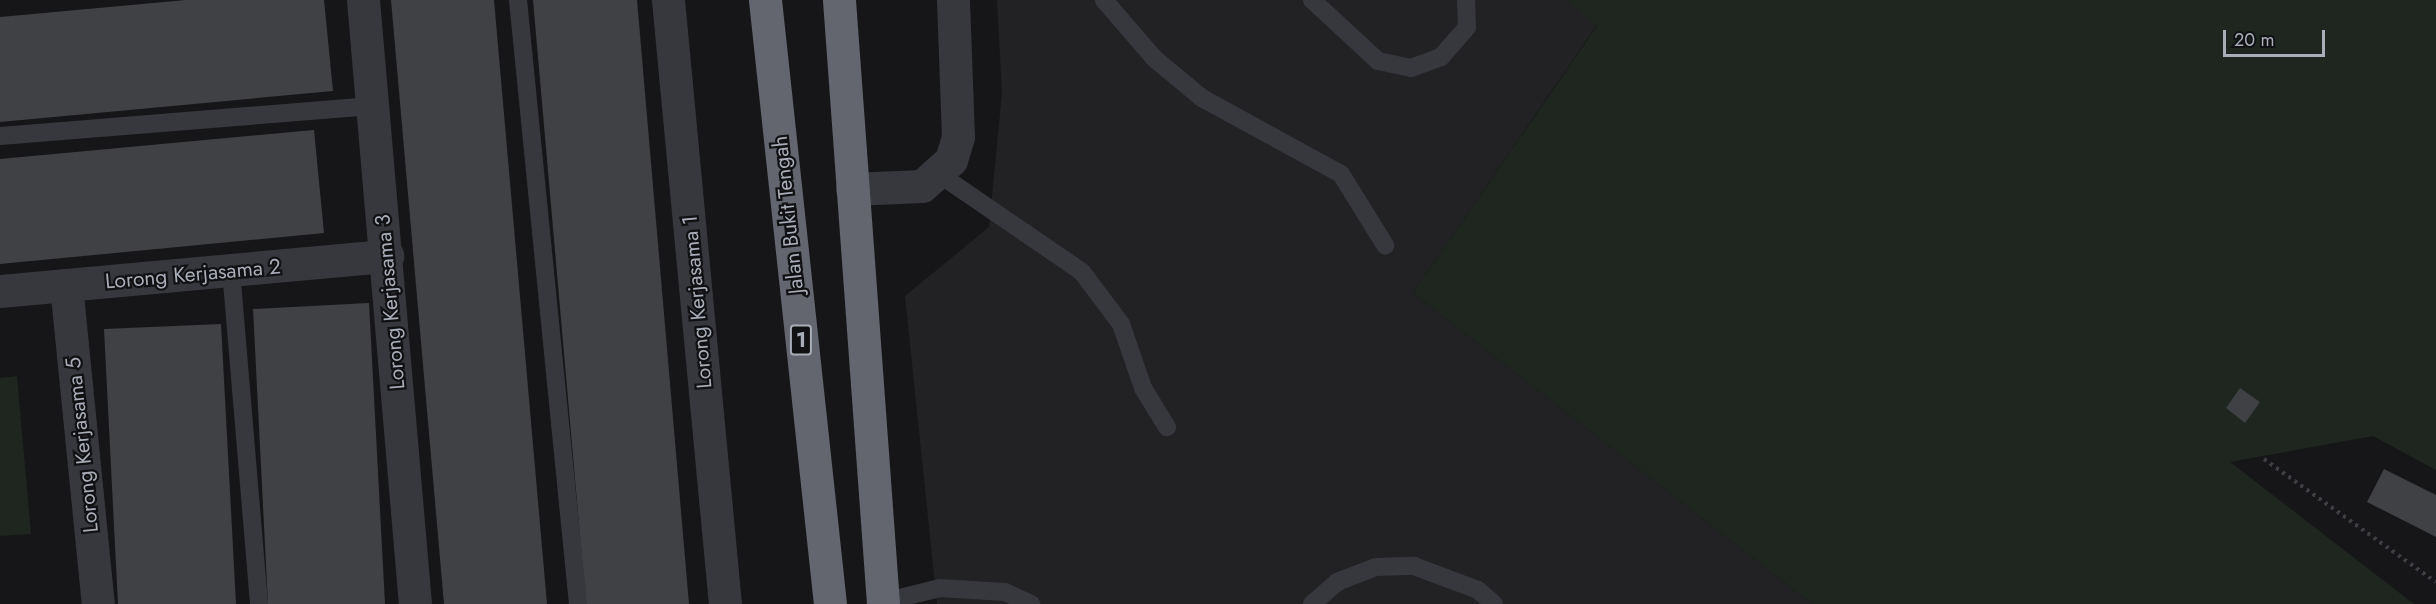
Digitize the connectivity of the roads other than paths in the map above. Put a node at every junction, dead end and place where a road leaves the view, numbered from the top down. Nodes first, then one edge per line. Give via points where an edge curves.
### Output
1 (363, 0) edge
2 (518, 0) edge
3 (668, 0) edge
4 (839, 0) edge
5 (850, 0) edge
6 (953, 0) edge
7 (1104, 0) edge
8 (1312, 0) edge
9 (1466, 0) edge
10 (765, 4) edge
11 (372, 106) junction
12 (847, 120) junction
13 (0, 135) edge
14 (939, 174) junction
15 (852, 189) junction
16 (1385, 245) dead end
17 (387, 256) junction
18 (231, 270) junction
19 (66, 285) junction
20 (0, 291) edge
21 (1167, 427) dead end
22 (883, 603) edge
23 (98, 604) edge
24 (259, 604) edge
25 (415, 604) edge
26 (578, 604) edge
27 (725, 604) edge
28 (830, 604) edge
29 (1031, 604) edge
30 (1312, 604) edge
31 (1494, 604) edge

1 - 11 street, Lorong Kerjasama 3
2 - 26 lane
3 - 27 street, Lorong Kerjasama 1
4 - 12 highway
5 - 12 highway
6 - 14 street via 957,136 951,160
7 - 16 lane via 1155,59 1202,98 1341,174
8 - 9 lane via 1378,61 1412,68 1441,57 1467,27
10 - 28 highway, Jalan Bukit Tengah / 1
11 - 13 lane
11 - 17 street, Lorong Kerjasama 3
12 - 15 highway
14 - 15 street via 922,186
14 - 21 lane via 1082,272 1121,324 1143,388
15 - 22 highway
17 - 18 street, Lorong Kerjasama 2
17 - 25 street, Lorong Kerjasama 3
18 - 19 street, Lorong Kerjasama 2
18 - 24 lane
19 - 20 street, Lorong Kerjasama 2
19 - 23 street, Lorong Kerjasama 5
22 - 29 lane via 940,588 1005,592
30 - 31 lane via 1337,582 1376,567 1414,566 1478,590

